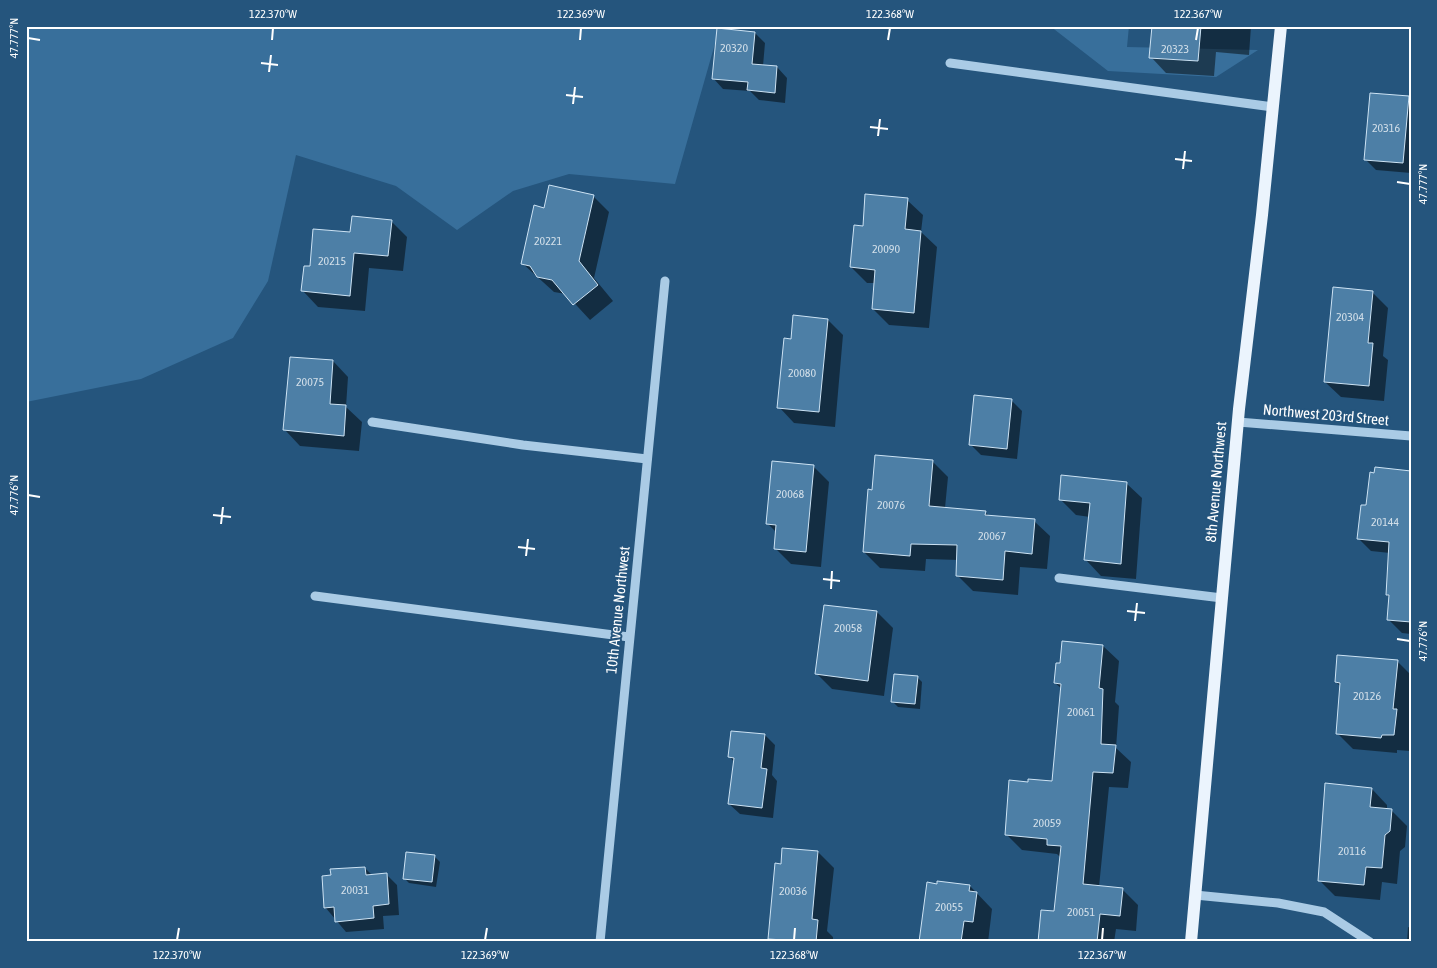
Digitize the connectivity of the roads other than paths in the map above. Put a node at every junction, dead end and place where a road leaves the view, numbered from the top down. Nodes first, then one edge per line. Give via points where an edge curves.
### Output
1 (1280, 26) edge
2 (950, 63) dead end
3 (1273, 107) junction
4 (665, 281) dead end
5 (372, 422) dead end
6 (1238, 422) junction
7 (1411, 436) edge
8 (647, 459) junction
9 (1059, 578) dead end
10 (315, 596) dead end
11 (1222, 598) junction
12 (629, 637) junction
13 (1195, 894) junction
14 (600, 942) edge
15 (1191, 942) edge
16 (1370, 942) edge

1 - 3 main road, 8th Avenue Northwest
2 - 3 street
3 - 6 main road, 8th Avenue Northwest
4 - 8 street, 10th Avenue Northwest
5 - 8 street via 523,445
6 - 7 street, Northwest 203rd Street
6 - 11 main road, 8th Avenue Northwest
8 - 12 street, 10th Avenue Northwest
9 - 11 street
10 - 12 street
11 - 13 main road, 8th Avenue Northwest
12 - 14 street, 10th Avenue Northwest
13 - 15 main road, 8th Avenue Northwest
13 - 16 street via 1278,903 1324,912

